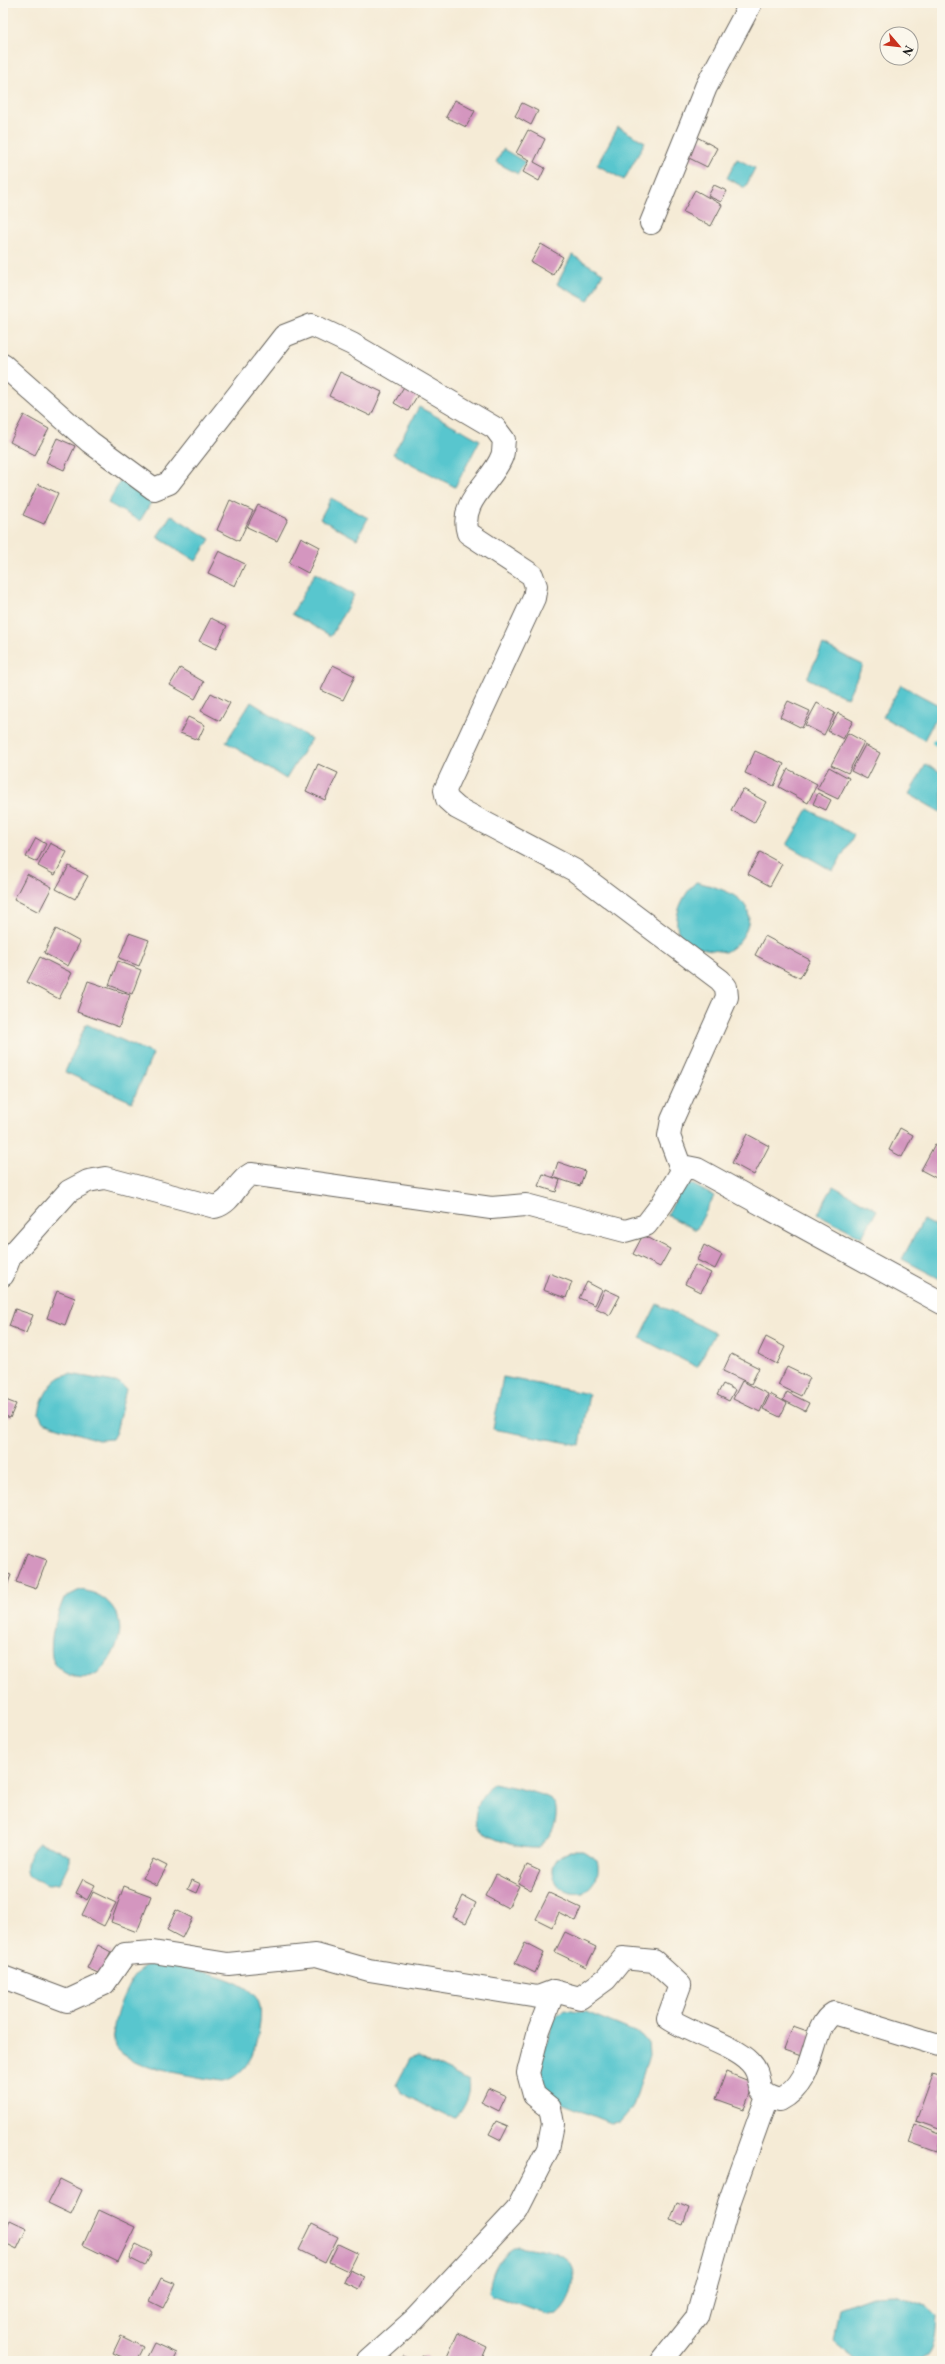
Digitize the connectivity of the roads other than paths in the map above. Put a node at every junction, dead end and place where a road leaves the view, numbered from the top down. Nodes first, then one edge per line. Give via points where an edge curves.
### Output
1 (751, 3) edge
2 (651, 223) dead end
3 (3, 365) edge
4 (682, 1171) junction
5 (3, 1275) edge
6 (942, 1304) edge
7 (3, 1977) edge
8 (554, 1990) junction
9 (942, 2046) edge
10 (768, 2097) junction
11 (368, 2361) edge
12 (662, 2361) edge

1 - 2 street via 706,87
3 - 4 street via 90,442 154,489 169,483 284,336 312,325 352,344 496,428 504,440 502,456 474,498 465,523 468,533 532,574 536,586 534,598 445,790 447,799 457,808 574,870 726,986 727,997 672,1120 669,1136
4 - 5 street via 646,1225 626,1231 526,1205 491,1208 251,1174 244,1178 232,1196 222,1205 215,1207 105,1178 88,1181 69,1191 10,1257
4 - 6 street via 687,1167 697,1169
7 - 8 street via 67,2001 104,1984 125,1954 153,1952 228,1964 316,1955 369,1970 538,1997
8 - 10 street via 580,1998 606,1979 623,1958 654,1961 680,1985 668,2018 723,2045 750,2062 758,2075 759,2088
8 - 11 street via 539,2030 528,2073 534,2095 550,2108 553,2124 548,2149 517,2210 415,2319
9 - 10 street via 834,2013 827,2017 816,2041 809,2066 793,2093 780,2100
10 - 12 street via 729,2203 697,2317

